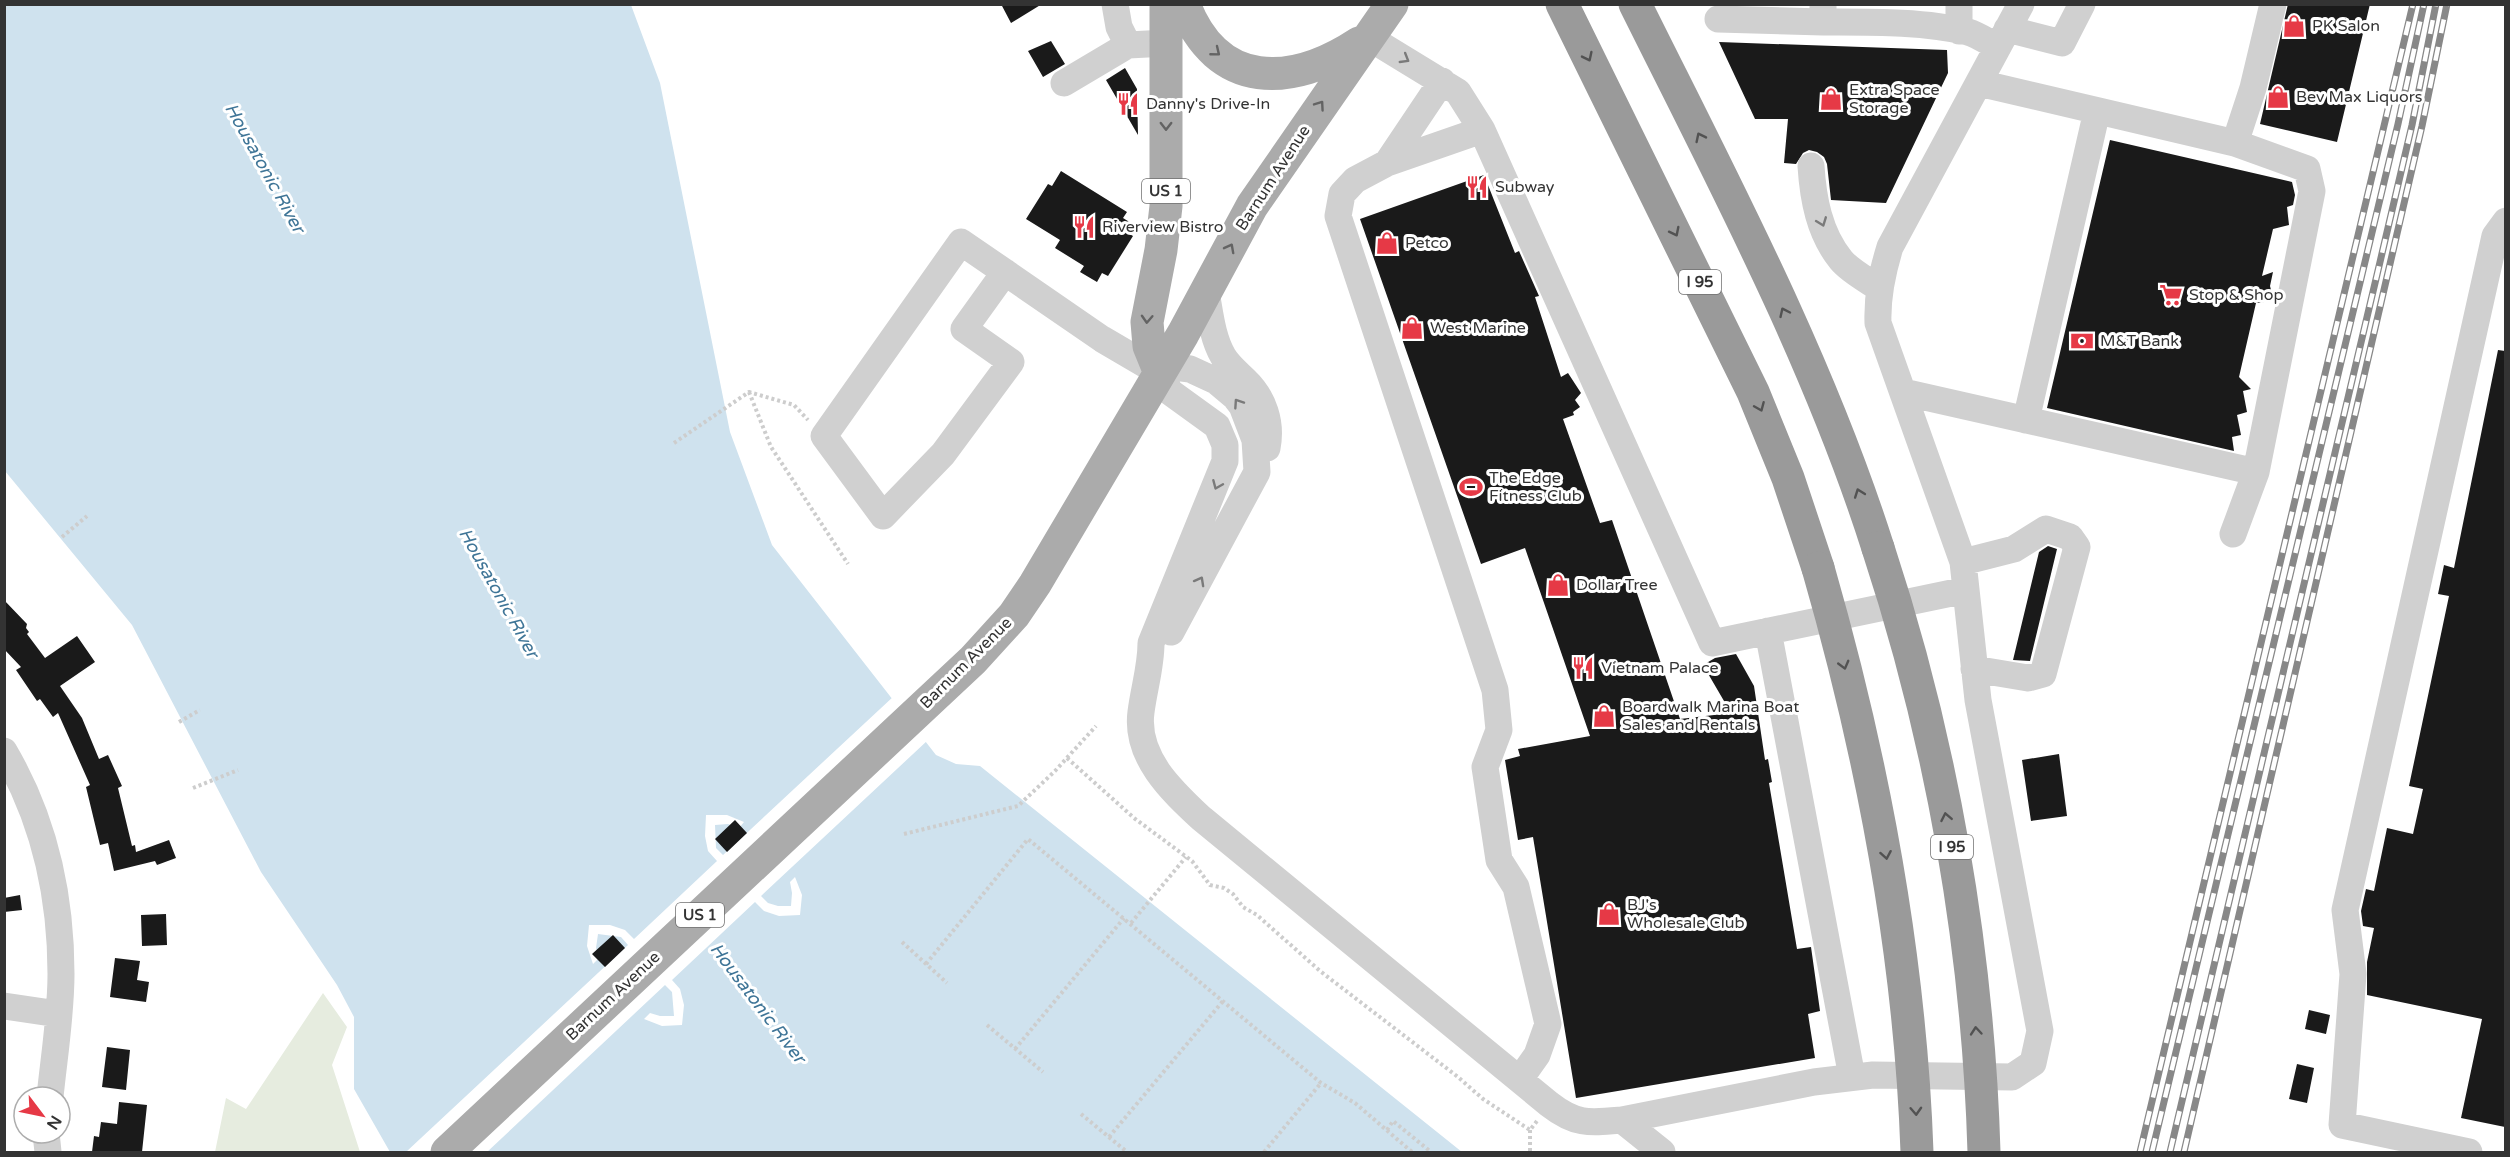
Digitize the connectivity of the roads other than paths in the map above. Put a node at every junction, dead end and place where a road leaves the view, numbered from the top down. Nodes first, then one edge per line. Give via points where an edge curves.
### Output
1 (1115, 4) edge
2 (1166, 4) edge
3 (1184, 4) edge
4 (1392, 4) edge
5 (1562, 4) edge
6 (1635, 4) edge
7 (2021, 4) edge
8 (2082, 4) edge
9 (2273, 4) edge
10 (1823, 13) edge
11 (1863, 14) edge
12 (1959, 18) edge
13 (1718, 19) dead end
14 (1368, 37) junction
15 (2002, 38) junction
16 (1167, 43) junction
17 (1128, 45) junction
18 (1442, 81) junction
19 (1064, 83) dead end
20 (1979, 83) junction
21 (2097, 111) junction
22 (1482, 130) junction
23 (2235, 143) junction
24 (1388, 163) junction
25 (1811, 166) dead end
26 (2505, 221) edge
27 (1005, 272) junction
28 (1879, 288) junction
29 (1206, 292) junction
30 (1160, 373) junction
31 (1903, 392) junction
32 (2026, 420) junction
33 (1257, 472) junction
34 (2256, 472) junction
35 (2233, 534) dead end
36 (1963, 562) junction
37 (1966, 590) junction
38 (1768, 631) junction
39 (1151, 668) junction
40 (1974, 669) junction
41 (4, 751) edge
42 (4, 1006) edge
43 (58, 1014) junction
44 (1852, 1077) junction
45 (1520, 1079) junction
46 (51, 1085) edge
47 (1622, 1120) junction
48 (447, 1152) edge
49 (1662, 1152) edge
50 (1917, 1152) edge
51 (1984, 1152) edge
52 (2469, 1152) edge

1 - 17 street via 1119,27
2 - 16 main road, US 1
3 -> 14 main road via 1194,28 1209,47 1236,66 1255,72 1278,75 1308,68 1329,61
4 - 14 main road, Barnum Avenue / US 1
5 -> 50 highway, I 95, bridge via 1753,392 1788,478 1818,568 1856,712 1890,878 1908,1012
51 -> 6 highway, I 95, bridge via 1974,1000 1953,855 1919,688 1878,548 1842,447 1796,337
7 - 15 street
8 - 15 street via 2062,44
9 - 23 street
10 - 11 street
10 - 13 street
11 - 12 street via 1923,26
12 - 15 street via 1971,33
14 -> 18 street
29 -> 14 main road, Barnum Avenue / US 1 via 1252,206
15 - 20 street
16 - 17 street
16 -> 30 main road, US 1 via 1166,206 1147,322 1149,346
17 - 19 street
18 - 22 street via 1458,92
18 - 24 street
20 - 21 street
20 - 28 street via 1890,247
21 - 23 street
21 - 32 street
22 - 24 street
22 - 38 street via 1712,643
23 - 34 street via 2307,169 2312,191
24 - 45 street via 1354,180 1342,194 1338,216 1494,690 1499,730 1485,768 1499,860 1516,887 1548,1024 1537,1055
25 -> 28 street via 1813,201 1830,244 1842,262
26 - 52 street via 2496,236 2345,910 2353,974 2342,1125
27 - 27 street via 962,242 824,436 883,516 943,454 1011,362 964,328
27 - 30 street via 1102,339
28 - 31 street via 1878,323
29 - 30 main road, Barnum Avenue / US 1
29 - 33 street via 1222,355 1254,390 1266,416 1269,437
33 -> 30 street via 1253,434 1242,406 1234,397 1216,381 1190,369 1174,367
30 -> 39 street via 1170,392 1217,426 1226,453 1223,471 1151,643
30 - 48 main road, Barnum Avenue / US 1 via 1071,526 1029,593 994,638
31 - 32 street
31 - 36 street
32 - 34 street
39 -> 33 street
34 - 35 street
36 - 37 street
36 - 40 street via 2014,549 2046,529 2070,537 2077,547 2043,674 2028,678
37 - 38 street
37 - 40 street
38 - 44 street
39 - 45 street via 1141,713 1142,738 1171,790
40 - 44 street via 2040,1031 2033,1063 2012,1077
41 - 43 street via 40,828 50,863 60,938
42 - 43 street
43 - 46 street
44 - 47 street
45 - 47 street via 1565,1116 1582,1122
47 - 49 street

